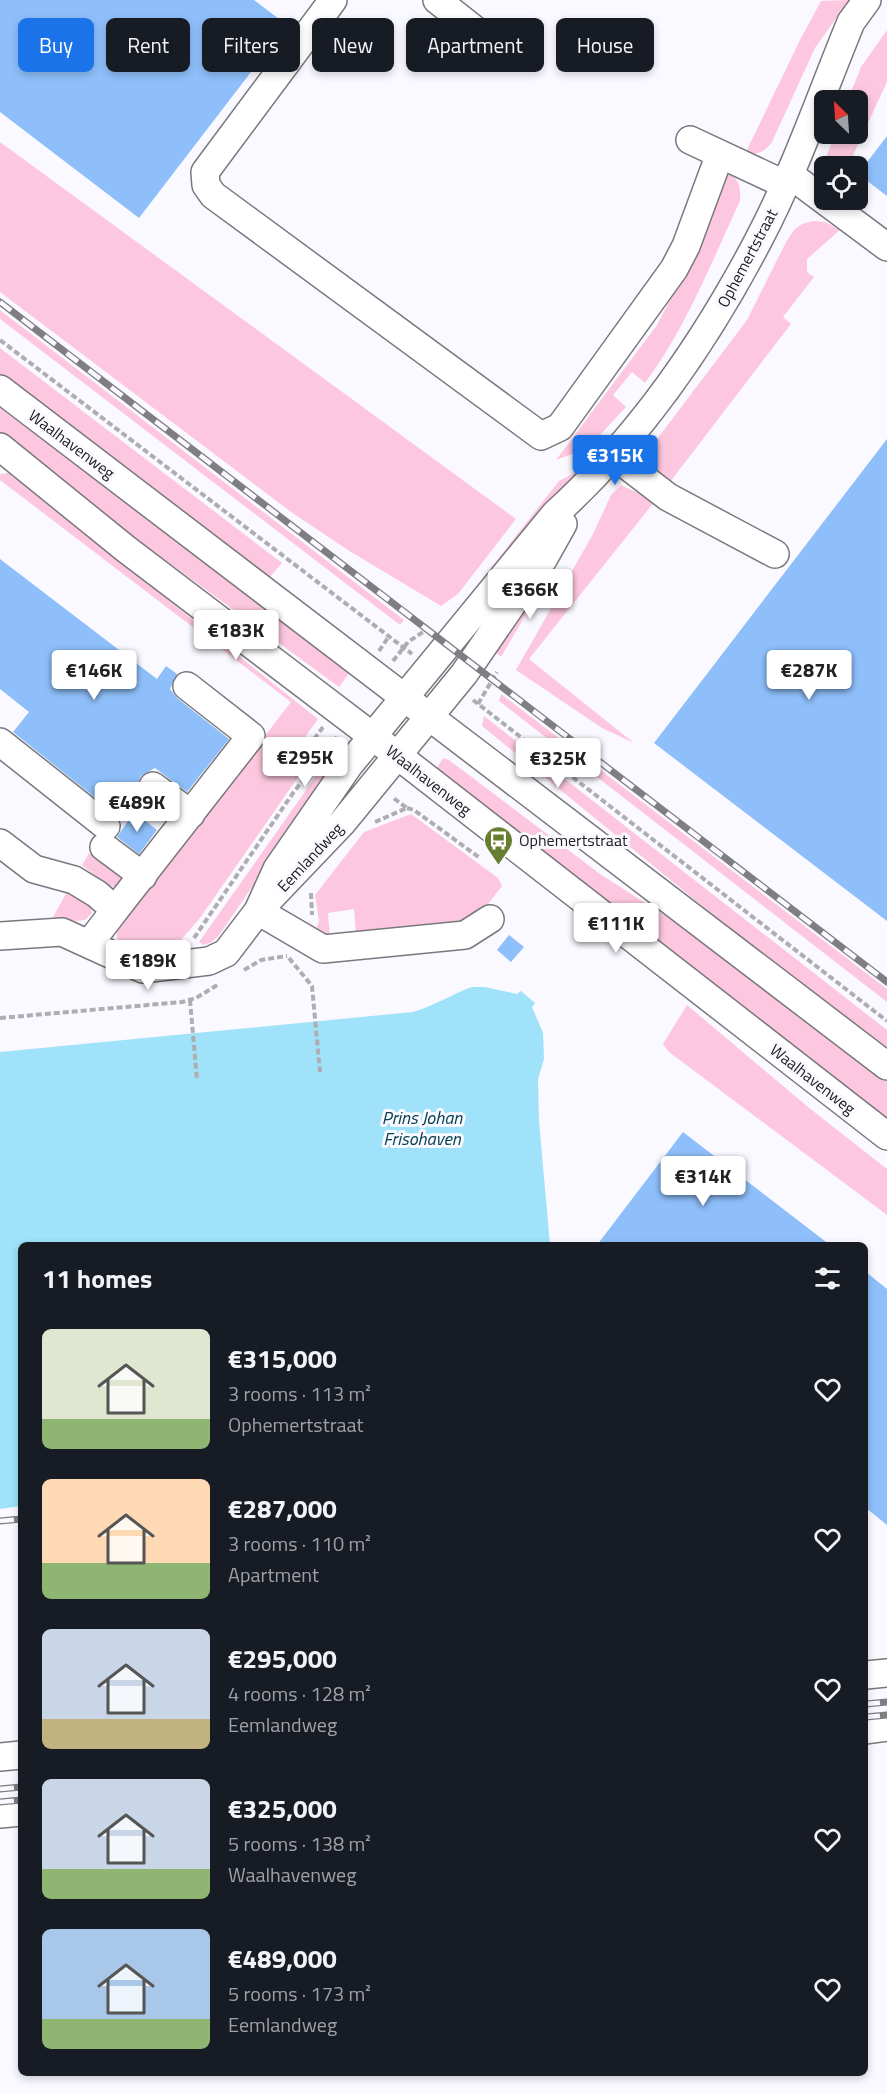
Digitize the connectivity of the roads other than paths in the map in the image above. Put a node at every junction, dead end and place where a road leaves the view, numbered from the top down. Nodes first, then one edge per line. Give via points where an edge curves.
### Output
1 (333, 0) edge
2 (437, 0) edge
3 (867, 0) edge
4 (460, 18) edge
5 (690, 140) dead end
6 (720, 154) junction
7 (786, 179) junction
8 (887, 247) edge
9 (0, 389) edge
10 (1, 451) edge
11 (612, 454) junction
12 (583, 489) junction
13 (775, 554) dead end
14 (187, 686) dead end
15 (405, 698) junction
16 (429, 717) junction
17 (373, 736) junction
18 (0, 742) edge
19 (397, 755) junction
20 (153, 786) dead end
21 (191, 814) junction
22 (0, 843) edge
23 (143, 876) junction
24 (116, 910) junction
25 (258, 911) junction
26 (490, 920) dead end
27 (0, 936) edge
28 (89, 944) junction
29 (887, 1066) edge
30 (887, 1136) edge
31 (887, 1673) edge
32 (868, 1675) edge
33 (887, 1727) edge
34 (868, 1730) edge
35 (18, 1755) edge
36 (0, 1757) edge
37 (18, 1812) edge
38 (0, 1814) edge

1 - 6 street via 205,172 206,185 213,195 541,436 560,427 674,269
2 - 4 street
3 - 7 street, Ophemertstraat via 851,22
5 - 6 street
6 - 7 street
7 - 8 street
7 - 11 street, Ophemertstraat via 759,240 688,361
9 - 15 street, Waalhavenweg
10 - 17 street, Waalhavenweg
11 - 12 street, Ophemertstraat
11 - 13 street via 668,497
12 - 15 street, Ophemertstraat via 555,514
12 - 16 street, Ophemertstraat via 544,558 481,652
14 - 21 street via 251,736
15 - 16 street, Waalhavenweg
15 - 17 street, Eemlandweg
16 - 19 street, Eemlandweg
16 - 29 street, Waalhavenweg
17 - 19 street, Waalhavenweg
17 - 25 street, Eemlandweg via 277,869
18 - 23 street
19 - 25 street, Eemlandweg via 328,839
19 - 30 street, Waalhavenweg
20 - 21 street
21 - 23 street
22 - 24 street via 34,869 74,880
23 - 24 street
24 - 28 street
25 - 26 street via 323,949 465,935
25 - 28 street, Eemlandweg via 232,948 209,961 136,968
27 - 28 street, Eemlandweg via 54,932
31 - 32 street
33 - 34 street
35 - 36 street
37 - 38 street

